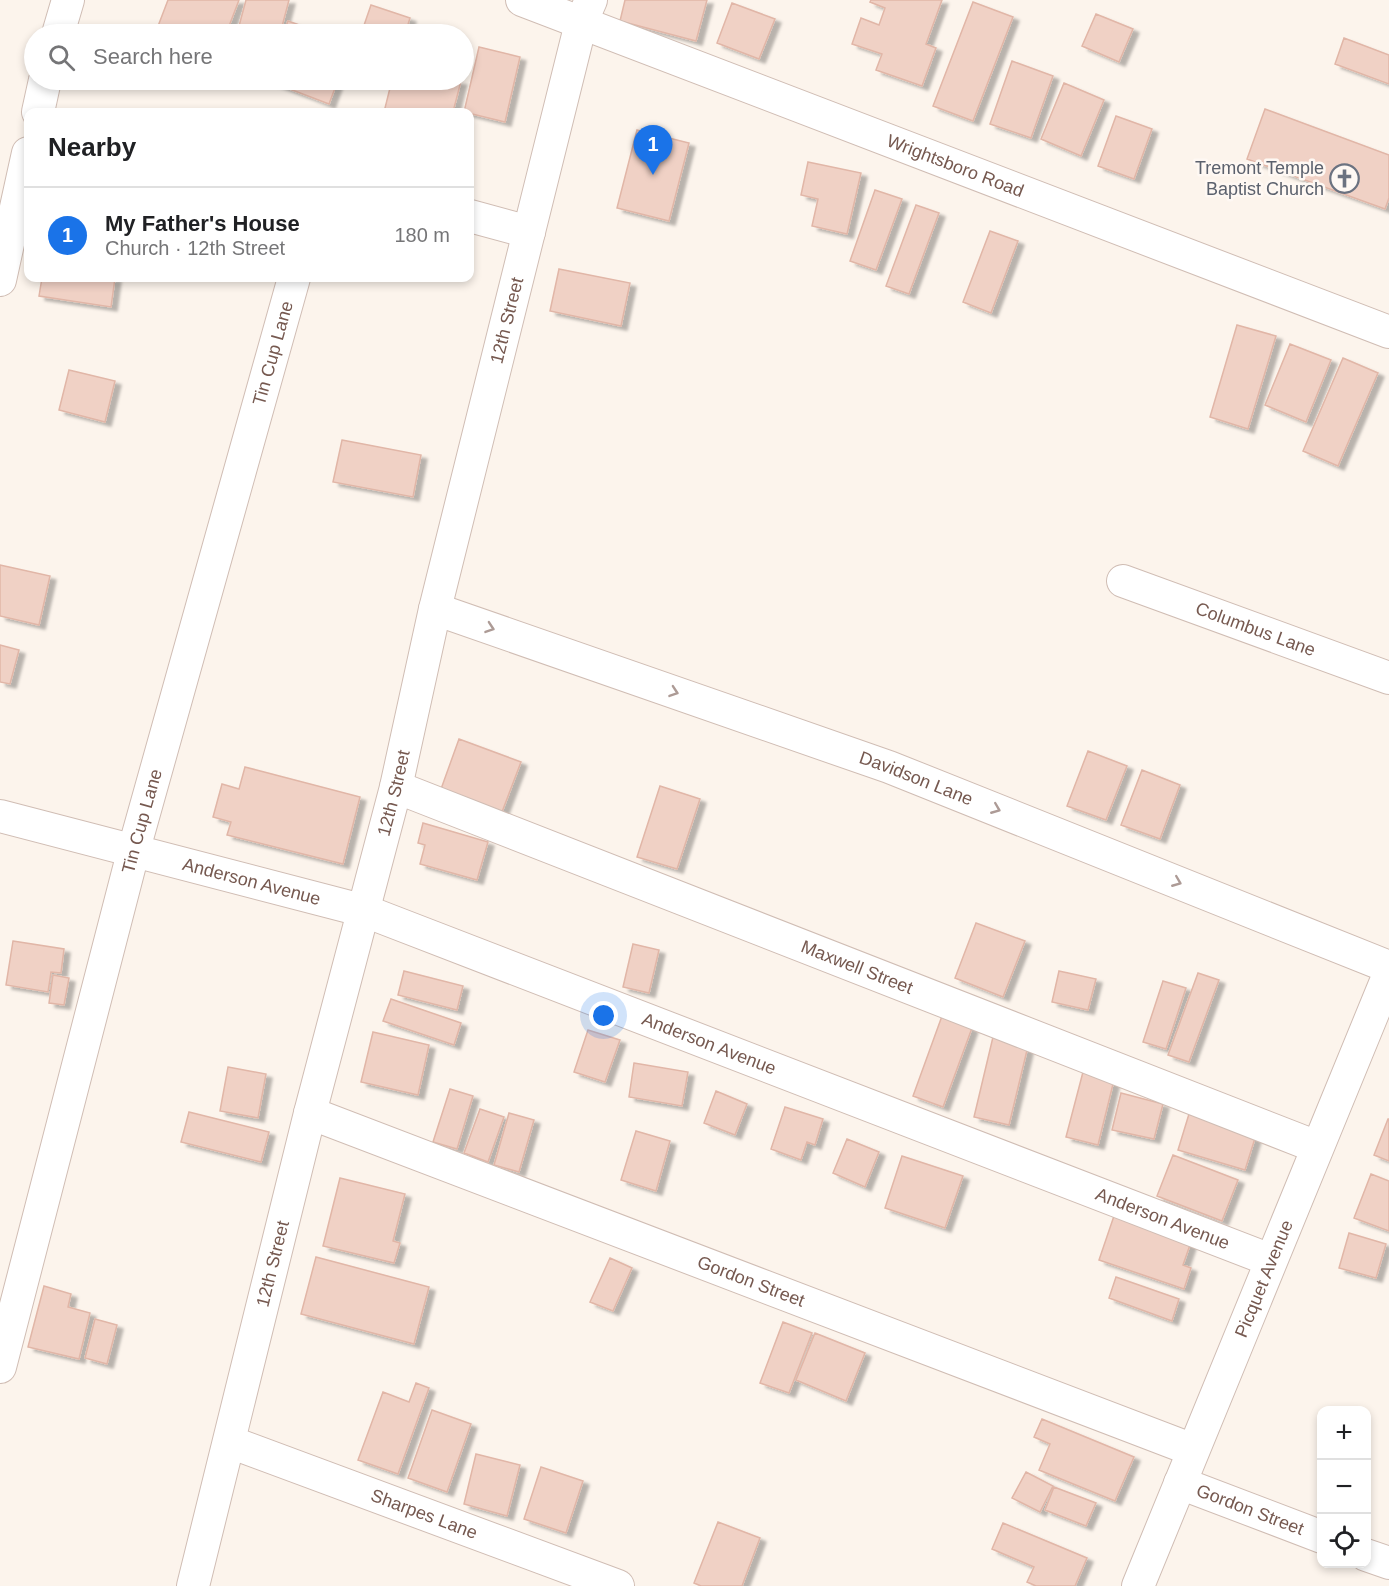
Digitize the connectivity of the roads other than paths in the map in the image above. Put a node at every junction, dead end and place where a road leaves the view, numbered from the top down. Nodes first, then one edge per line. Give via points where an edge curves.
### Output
1 (68, 0) edge
2 (522, 0) edge
3 (586, 11) edge
4 (61, 24) edge
5 (24, 171) edge
6 (474, 217) edge
7 (528, 232) junction
8 (0, 280) edge
9 (293, 282) edge
10 (1389, 332) edge
11 (1123, 582) dead end
12 (435, 609) junction
13 (1389, 678) edge
14 (396, 787) junction
15 (0, 816) edge
16 (134, 849) junction
17 (365, 911) junction
18 (1389, 967) edge
19 (1389, 974) edge
20 (1380, 1023) edge
21 (310, 1113) junction
22 (1317, 1147) junction
23 (1270, 1260) junction
24 (0, 1367) edge
25 (230, 1442) junction
26 (1193, 1450) junction
27 (1180, 1483) junction
28 (1317, 1535) edge
29 (1371, 1557) edge
30 (1389, 1563) edge
31 (193, 1586) edge
32 (618, 1586) edge
33 (1138, 1586) edge

1 - 4 street
2 - 3 street, Wrightsboro Road
3 - 7 street, 12th Street
3 - 10 street, Wrightsboro Road
5 - 8 street
6 - 7 street
7 - 12 street, 12th Street
9 - 16 street, Tin Cup Lane
11 - 13 street, Columbus Lane
12 - 14 street, 12th Street
12 -> 18 street, Davidson Lane via 889,767
14 - 17 street, 12th Street
14 - 22 street, Maxwell Street
15 - 16 street, Anderson Avenue
16 - 17 street, Anderson Avenue
16 - 24 street, Tin Cup Lane
17 - 21 street, 12th Street
17 - 23 street, Anderson Avenue
19 - 20 street, Picquet Avenue
20 - 22 street, Picquet Avenue
21 - 25 street, 12th Street
21 - 26 street, Gordon Street
22 - 23 street, Picquet Avenue
23 - 26 street, Picquet Avenue
25 - 31 street, 12th Street
25 - 32 street, Sharpes Lane
26 - 27 street, Picquet Avenue
27 - 28 street, Gordon Street
27 - 33 street, Picquet Avenue
29 - 30 street

